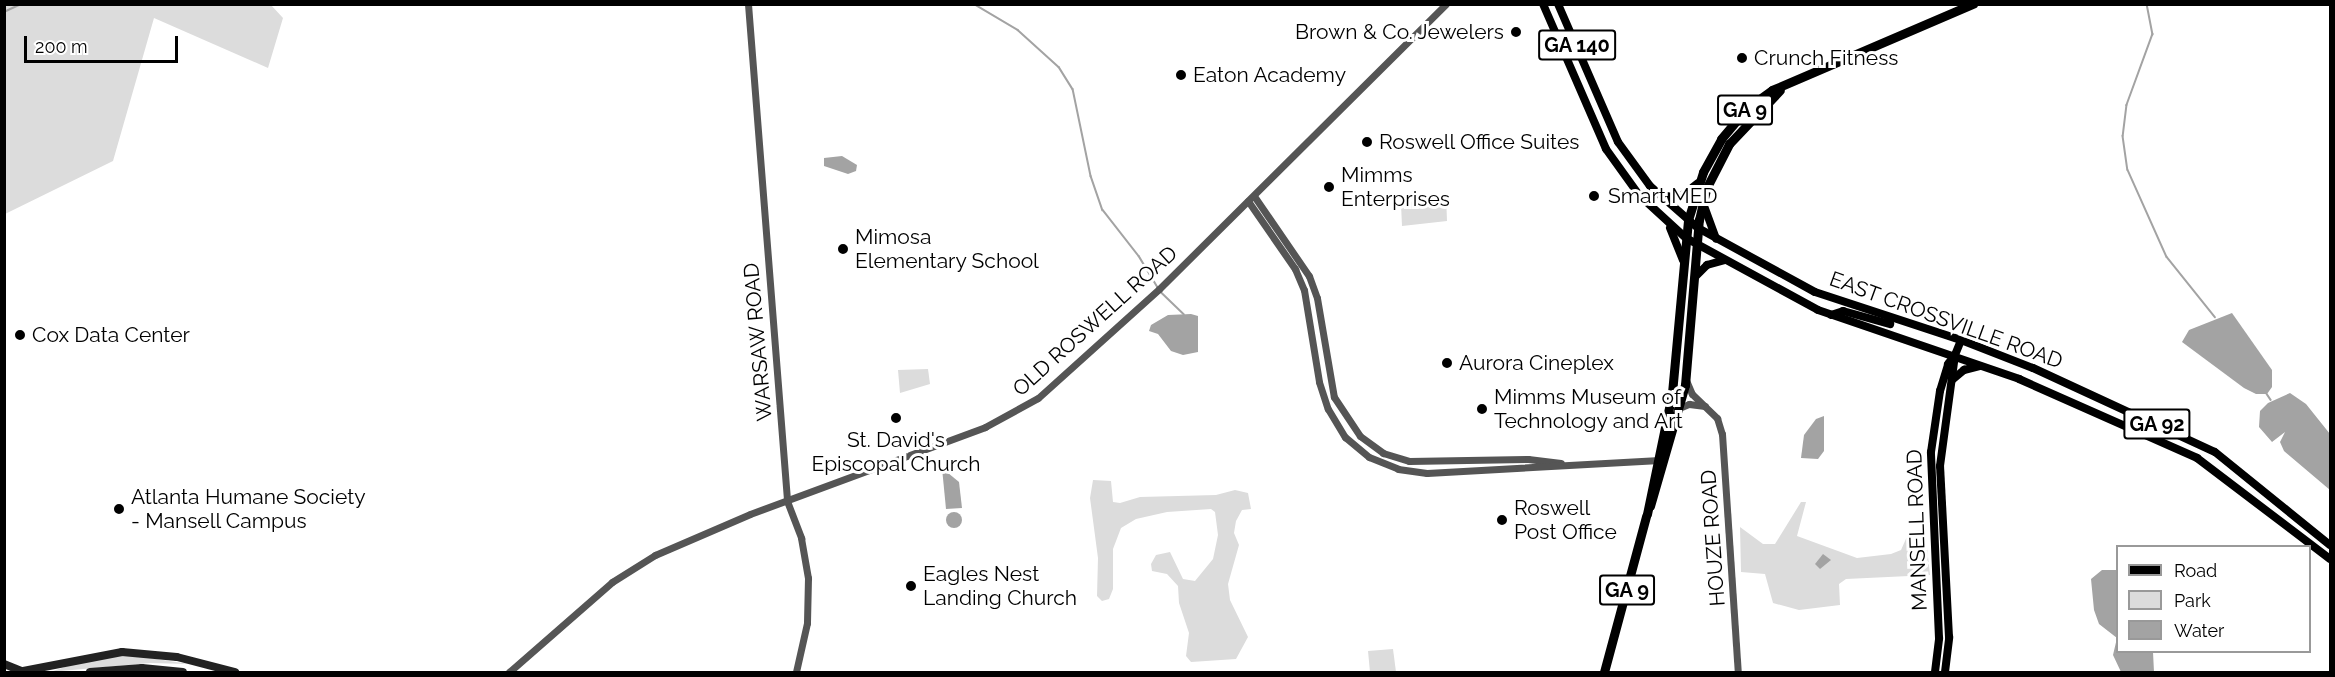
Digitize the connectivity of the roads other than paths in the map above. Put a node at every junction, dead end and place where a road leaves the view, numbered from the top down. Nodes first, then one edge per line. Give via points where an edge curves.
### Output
1 (748, 4) edge
2 (1446, 4) edge
3 (1543, 4) edge
4 (1558, 4) edge
5 (1973, 4) edge
6 (1789, 82) junction
7 (1755, 101) junction
8 (1752, 117) junction
9 (1698, 183) junction
10 (1658, 194) junction
11 (1251, 199) junction
12 (1703, 200) junction
13 (1688, 220) junction
14 (1666, 222) junction
15 (1698, 228) junction
16 (1686, 238) junction
17 (1716, 239) junction
18 (1697, 245) junction
19 (1724, 260) junction
20 (1684, 261) junction
21 (1695, 277) junction
22 (1831, 315) junction
23 (1906, 323) junction
24 (1961, 340) junction
25 (1929, 347) junction
26 (1955, 355) junction
27 (1983, 365) junction
28 (1945, 373) junction
29 (1686, 380) junction
30 (1952, 380) junction
31 (1705, 406) junction
32 (1679, 408) junction
33 (1661, 460) junction
34 (787, 501) junction
35 (2331, 545) edge
36 (2331, 559) edge
37 (4, 664) edge
38 (512, 671) edge
39 (20, 672) edge
40 (90, 672) edge
41 (183, 672) edge
42 (235, 672) edge
43 (796, 672) edge
44 (1604, 672) edge
45 (1738, 672) edge
46 (1935, 672) edge
47 (1945, 672) edge

1 - 34 street, WARSAW ROAD
2 - 11 street, OLD ROSWELL ROAD
3 - 14 main road, GA 140 via 1606,149 1630,184
4 - 10 main road, GA 140 via 1611,130
5 - 6 highway, GA 9
6 - 7 highway, GA 9
6 - 8 highway, GA 9
7 - 8 highway
7 - 9 highway, GA 9 via 1721,139
8 - 12 highway, GA 9 via 1722,155
9 - 10 main road via 1678,198
9 - 13 highway, GA 9
10 - 13 main road, GA 140
11 - 33 street via 1309,276 1317,298 1331,389 1341,413 1360,436 1383,453 1418,462 1528,459 1567,464
11 - 34 street, OLD ROSWELL ROAD via 1099,345 1024,408 985,427
12 - 15 highway, GA 9
12 - 17 main road
13 - 15 main road, GA 140
13 - 16 highway, GA 9
14 - 16 main road, GA 92
14 - 20 main road, GA 140
15 - 17 main road, EAST CROSSVILLE ROAD / GA 92
15 - 18 highway, GA 9
16 - 18 main road, GA 92
16 - 20 highway, GA 9
17 - 23 main road, EAST CROSSVILLE ROAD / GA 92 via 1815,292
18 - 19 main road, EAST CROSSVILLE ROAD / GA 92
18 - 21 highway, GA 9
19 - 21 main road via 1707,265
19 - 22 main road, EAST CROSSVILLE ROAD / GA 92
20 - 33 highway, GA 9 via 1673,386
21 - 29 highway, GA 9
22 - 23 main road via 1843,311 1890,324
22 - 25 main road, EAST CROSSVILLE ROAD / GA 92
23 - 24 main road, EAST CROSSVILLE ROAD / GA 92
24 - 26 main road, MANSELL ROAD
24 - 35 main road, EAST CROSSVILLE ROAD / GA 92 via 2113,403 2215,452
25 - 26 main road, EAST CROSSVILLE ROAD / GA 92
25 - 28 main road via 1940,359
26 - 27 main road, EAST CROSSVILLE ROAD / GA 92
26 - 28 main road, MANSELL ROAD
26 - 30 main road, MANSELL ROAD
27 - 30 main road via 1964,370
27 - 36 main road, EAST CROSSVILLE ROAD / GA 92 via 2197,458
28 - 46 main road, MANSELL ROAD via 1931,452 1939,638
29 - 31 street, HOUZE ROAD
29 - 32 highway, GA 9
30 - 47 main road, MANSELL ROAD via 1940,466 1950,637
31 - 32 street via 1689,404
31 - 45 street, HOUZE ROAD via 1717,418 1723,444
32 - 33 highway, GA 9
33 - 44 highway, GA 9
34 - 38 street, OLD ROSWELL ROAD via 682,542 630,570
34 - 43 street, WARSAW ROAD via 801,537 809,592 807,626
37 - 39 main road
39 - 42 main road via 122,652 177,657
40 - 41 main road

